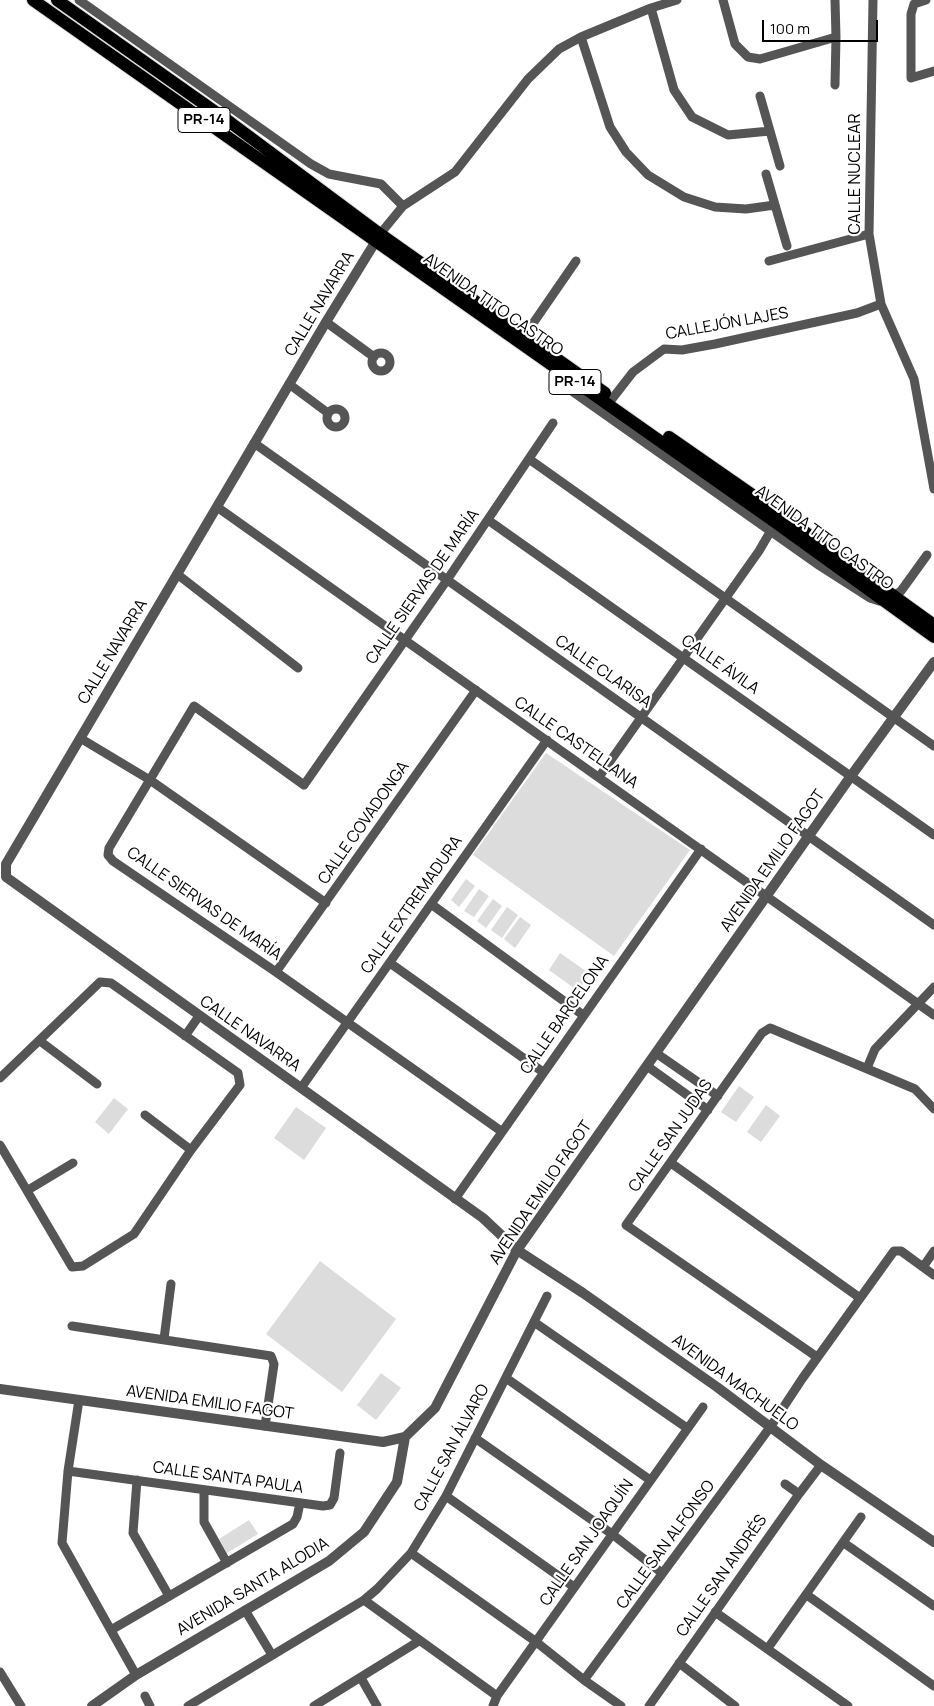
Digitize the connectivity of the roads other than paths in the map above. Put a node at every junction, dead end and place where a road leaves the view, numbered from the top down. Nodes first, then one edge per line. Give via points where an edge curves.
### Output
1 (33, 0) edge
2 (57, 0) edge
3 (79, 0) edge
4 (677, 0) edge
5 (723, 0) edge
6 (835, 0) edge
7 (873, 0) edge
8 (926, 0) edge
9 (650, 8) junction
10 (581, 37) junction
11 (836, 37) junction
12 (934, 71) edge
13 (835, 85) dead end
14 (760, 96) dead end
15 (770, 131) junction
16 (780, 166) dead end
17 (766, 174) dead end
18 (775, 205) junction
19 (403, 206) junction
20 (870, 234) junction
21 (378, 238) junction
22 (787, 246) dead end
23 (576, 261) dead end
24 (769, 261) dead end
25 (881, 304) junction
26 (326, 322) junction
27 (525, 335) junction
28 (374, 357) dead end
29 (554, 368) junction
30 (289, 384) junction
31 (607, 405) junction
32 (328, 413) dead end
33 (553, 423) dead end
34 (254, 444) junction
35 (529, 459) junction
36 (934, 489) edge
37 (217, 507) junction
38 (488, 520) junction
39 (774, 522) junction
40 (927, 556) dead end
41 (177, 574) junction
42 (447, 580) junction
43 (726, 598) junction
44 (892, 600) junction
45 (934, 625) edge
46 (934, 637) edge
47 (405, 640) junction
48 (683, 658) junction
49 (934, 662) edge
50 (298, 668) dead end
51 (476, 690) junction
52 (641, 717) junction
53 (894, 717) junction
54 (80, 738) junction
55 (547, 740) junction
56 (934, 746) edge
57 (851, 776) junction
58 (599, 777) junction
59 (150, 780) junction
60 (934, 835) edge
61 (809, 836) junction
62 (701, 850) junction
63 (767, 896) junction
64 (326, 903) junction
65 (431, 904) junction
66 (934, 925) edge
67 (390, 963) junction
68 (276, 972) junction
69 (934, 987) edge
70 (918, 1003) junction
71 (583, 1015) junction
72 (934, 1015) edge
73 (199, 1016) junction
74 (347, 1023) junction
75 (185, 1036) junction
76 (40, 1041) junction
77 (656, 1053) junction
78 (647, 1066) junction
79 (867, 1068) junction
80 (543, 1072) junction
81 (1, 1077) edge
82 (97, 1084) dead end
83 (301, 1088) junction
84 (718, 1096) junction
85 (934, 1109) edge
86 (708, 1110) junction
87 (145, 1115) dead end
88 (501, 1131) junction
89 (0, 1145) edge
90 (190, 1150) junction
91 (72, 1163) dead end
92 (671, 1163) junction
93 (28, 1190) junction
94 (455, 1199) junction
95 (517, 1250) junction
96 (934, 1251) edge
97 (923, 1267) junction
98 (934, 1275) edge
99 (171, 1284) dead end
100 (546, 1296) dead end
101 (860, 1298) junction
102 (534, 1322) junction
103 (72, 1326) dead end
104 (164, 1339) junction
105 (818, 1357) junction
106 (506, 1378) junction
107 (0, 1389) edge
108 (79, 1400) junction
109 (703, 1407) dead end
110 (265, 1426) junction
111 (771, 1426) junction
112 (687, 1428) junction
113 (405, 1437) junction
114 (475, 1438) junction
115 (340, 1454) dead end
116 (821, 1465) junction
117 (68, 1470) junction
118 (138, 1480) junction
119 (650, 1480) junction
120 (785, 1484) dead end
121 (204, 1490) junction
122 (798, 1494) junction
123 (446, 1496) junction
124 (300, 1503) junction
125 (861, 1518) dead end
126 (612, 1534) junction
127 (934, 1542) edge
128 (844, 1543) junction
129 (411, 1553) junction
130 (226, 1562) junction
131 (662, 1573) junction
132 (574, 1587) junction
133 (807, 1595) junction
134 (169, 1596) junction
135 (364, 1600) junction
136 (934, 1606) edge
137 (245, 1610) junction
138 (715, 1612) junction
139 (111, 1630) junction
140 (419, 1641) junction
141 (535, 1641) junction
142 (768, 1648) junction
143 (272, 1655) junction
144 (679, 1663) junction
145 (136, 1675) junction
146 (1, 1677) edge
147 (361, 1678) junction
148 (584, 1680) junction
149 (934, 1686) edge
150 (145, 1696) dead end
151 (497, 1696) junction
152 (21, 1706) edge
153 (92, 1706) edge
154 (150, 1706) edge
155 (188, 1706) edge
156 (314, 1706) edge
157 (377, 1706) edge
158 (493, 1706) edge
159 (620, 1706) edge
160 (649, 1706) edge
161 (735, 1706) edge
162 (848, 1706) edge

1 - 21 main road, AVENIDA TITO CASTRO / PR-14
2 - 21 main road, AVENIDA TITO CASTRO / PR-14 via 231,123
3 - 19 street via 316,167 329,174 381,184
4 - 9 street, CALLE NAVARRA
5 - 11 street via 735,44 748,57 760,59
6 - 11 street
7 - 20 street, CALLE NUCLEAR
8 - 12 street via 914,4 911,14 911,78
9 - 10 street, CALLE NAVARRA
9 - 15 street via 674,90 692,117 728,135
10 - 18 street via 610,127 626,152 648,175 684,197 715,207 746,209
10 - 19 street, CALLE NAVARRA via 560,49 528,79 455,172
11 - 13 street
14 - 15 street
15 - 16 street
17 - 18 street
18 - 22 street
19 - 21 street, CALLE NAVARRA
20 - 24 street
20 - 25 street, CALLE NUCLEAR
21 - 26 street, CALLE NAVARRA
21 - 27 main road, AVENIDA TITO CASTRO / PR-14
21 - 29 main road, AVENIDA TITO CASTRO / PR-14
23 - 27 street
25 - 31 street, CALLEJÓN LAJES via 858,313 715,344 682,350 664,349 633,372
25 - 36 street, CALLE NUCLEAR via 914,379
26 - 28 street
26 - 30 street, CALLE NAVARRA
27 - 31 main road, AVENIDA TITO CASTRO / PR-14
29 - 31 main road, AVENIDA TITO CASTRO / PR-14
29 - 31 street via 561,384 592,405
30 - 32 street
30 - 34 street, CALLE NAVARRA
31 - 39 main road, AVENIDA TITO CASTRO / PR-14
31 - 39 street
33 - 35 street, CALLE SIERVAS DE MARÍA
34 - 37 street, CALLE NAVARRA
34 - 42 street, CALLE CLARISA
35 - 38 street, CALLE SIERVAS DE MARÍA
35 - 43 street
37 - 41 street, CALLE NAVARRA
37 - 47 street, CALLE CASTELLANA
38 - 42 street, CALLE SIERVAS DE MARÍA
38 - 48 street, CALLE ÁVILA
39 - 43 street
39 - 44 main road, AVENIDA TITO CASTRO / PR-14
39 - 44 street via 851,587 870,598
40 - 44 street
41 - 50 street
41 - 54 street, CALLE NAVARRA
42 - 47 street, CALLE SIERVAS DE MARÍA
42 - 52 street, CALLE CLARISA
43 - 48 street
43 - 53 street
44 - 45 main road, AVENIDA TITO CASTRO / PR-14
44 - 46 main road, AVENIDA TITO CASTRO / PR-14
47 - 51 street, CALLE CASTELLANA
47 - 59 street, CALLE SIERVAS DE MARÍA via 304,785 194,706
48 - 52 street
48 - 57 street, CALLE ÁVILA
49 - 53 street, AVENIDA EMILIO FAGOT
51 - 55 street, CALLE CASTELLANA
51 - 64 street, CALLE COVADONGA
52 - 58 street
52 - 61 street, CALLE CLARISA
53 - 56 street
53 - 57 street, AVENIDA EMILIO FAGOT
54 - 59 street
54 - 73 street, CALLE NAVARRA via 6,864 6,877
55 - 58 street, CALLE CASTELLANA
55 - 65 street, CALLE EXTREMADURA
57 - 60 street, CALLE ÁVILA
57 - 61 street, AVENIDA EMILIO FAGOT
58 - 62 street, CALLE CASTELLANA
59 - 64 street
59 - 68 street, CALLE SIERVAS DE MARÍA via 109,848 108,855
61 - 63 street, AVENIDA EMILIO FAGOT
61 - 66 street, CALLE CLARISA
62 - 63 street, CALLE CASTELLANA
62 - 71 street, CALLE BARCELONA
63 - 70 street, CALLE CASTELLANA
63 - 77 street, AVENIDA EMILIO FAGOT
64 - 68 street, CALLE COVADONGA
65 - 67 street, CALLE EXTREMADURA
65 - 71 street
67 - 74 street, CALLE EXTREMADURA
67 - 80 street
68 - 74 street, CALLE SIERVAS DE MARÍA
69 - 70 street
70 - 72 street, CALLE CASTELLANA
70 - 79 street via 875,1049
71 - 80 street, CALLE BARCELONA
73 - 75 street
73 - 83 street, CALLE NAVARRA
74 - 83 street, CALLE EXTREMADURA
74 - 88 street, CALLE SIERVAS DE MARÍA
75 - 76 street via 111,983 100,982
75 - 90 street via 238,1073 240,1085
76 - 81 street
76 - 82 street
77 - 78 street, AVENIDA EMILIO FAGOT
77 - 84 street
78 - 86 street
78 - 95 street, AVENIDA EMILIO FAGOT
79 - 84 street, CALLE SAN JUDAS via 770,1028 762,1033
79 - 85 street, CALLE SAN JUDAS via 915,1089
80 - 88 street, CALLE BARCELONA
83 - 94 street, CALLE NAVARRA
84 - 86 street, CALLE SAN JUDAS
86 - 92 street, CALLE SAN JUDAS
87 - 90 street
88 - 94 street, CALLE BARCELONA
89 - 93 street
90 - 93 street via 134,1234 83,1266 72,1267
91 - 93 street
92 - 101 street
92 - 105 street, CALLE SAN JUDAS via 626,1225
94 - 95 street, CALLE NAVARRA via 483,1218
95 - 111 street, AVENIDA MACHUELO
95 - 113 street, AVENIDA EMILIO FAGOT via 434,1408
96 - 97 street
97 - 98 street
97 - 101 street, CALLE SAN ALFONSO via 901,1250 894,1251
99 - 104 street
100 - 102 street, CALLE SAN ÁLVARO
101 - 105 street, CALLE SAN ALFONSO
102 - 106 street, CALLE SAN ÁLVARO
102 - 112 street
103 - 104 street
104 - 110 street via 271,1356 274,1364
105 - 111 street, CALLE SAN ALFONSO
106 - 114 street, CALLE SAN ÁLVARO
106 - 119 street
107 - 108 street, AVENIDA EMILIO FAGOT
108 - 110 street, AVENIDA EMILIO FAGOT
108 - 117 street
109 - 112 street, CALLE SAN JOAQUÍN
110 - 113 street, AVENIDA EMILIO FAGOT via 383,1442
111 - 116 street, AVENIDA MACHUELO
111 - 131 street, CALLE SAN ALFONSO
112 - 119 street, CALLE SAN JOAQUÍN
113 - 137 street, AVENIDA SANTA ALODIA via 397,1482 364,1532 329,1561
114 - 123 street, CALLE SAN ÁLVARO
114 - 126 street
115 - 124 street, CALLE SANTA PAULA via 334,1498 330,1505
116 - 122 street, CALLE SAN ANDRÉS
116 - 127 street, AVENIDA MACHUELO
117 - 118 street, CALLE SANTA PAULA
117 - 139 street via 62,1543
118 - 121 street, CALLE SANTA PAULA
118 - 134 street via 133,1533
119 - 126 street, CALLE SAN JOAQUÍN
120 - 122 street
121 - 124 street, CALLE SANTA PAULA
121 - 130 street via 204,1522
122 - 138 street, CALLE SAN ANDRÉS
123 - 129 street, CALLE SAN ÁLVARO
123 - 132 street
124 - 130 street via 294,1524
125 - 128 street
126 - 131 street
126 - 132 street, CALLE SAN JOAQUÍN
128 - 133 street
128 - 136 street
129 - 135 street, CALLE SAN ÁLVARO
129 - 141 street
130 - 134 street
131 - 148 street, CALLE SAN ALFONSO
132 - 141 street, CALLE SAN JOAQUÍN
133 - 142 street
133 - 149 street
134 - 139 street
135 - 140 street
135 - 143 street, CALLE SAN ÁLVARO
137 - 143 street
137 - 145 street, AVENIDA SANTA ALODIA
138 - 142 street
138 - 144 street, CALLE SAN ANDRÉS
139 - 145 street
140 - 147 street
140 - 151 street
141 - 148 street
141 - 151 street, CALLE SAN JOAQUÍN
142 - 162 street
143 - 155 street, CALLE SAN ÁLVARO
144 - 160 street, CALLE SAN ANDRÉS
144 - 161 street
145 - 153 street, AVENIDA SANTA ALODIA
146 - 152 street
147 - 156 street
147 - 157 street
148 - 159 street
150 - 154 street
151 - 158 street, CALLE SAN JOAQUÍN

